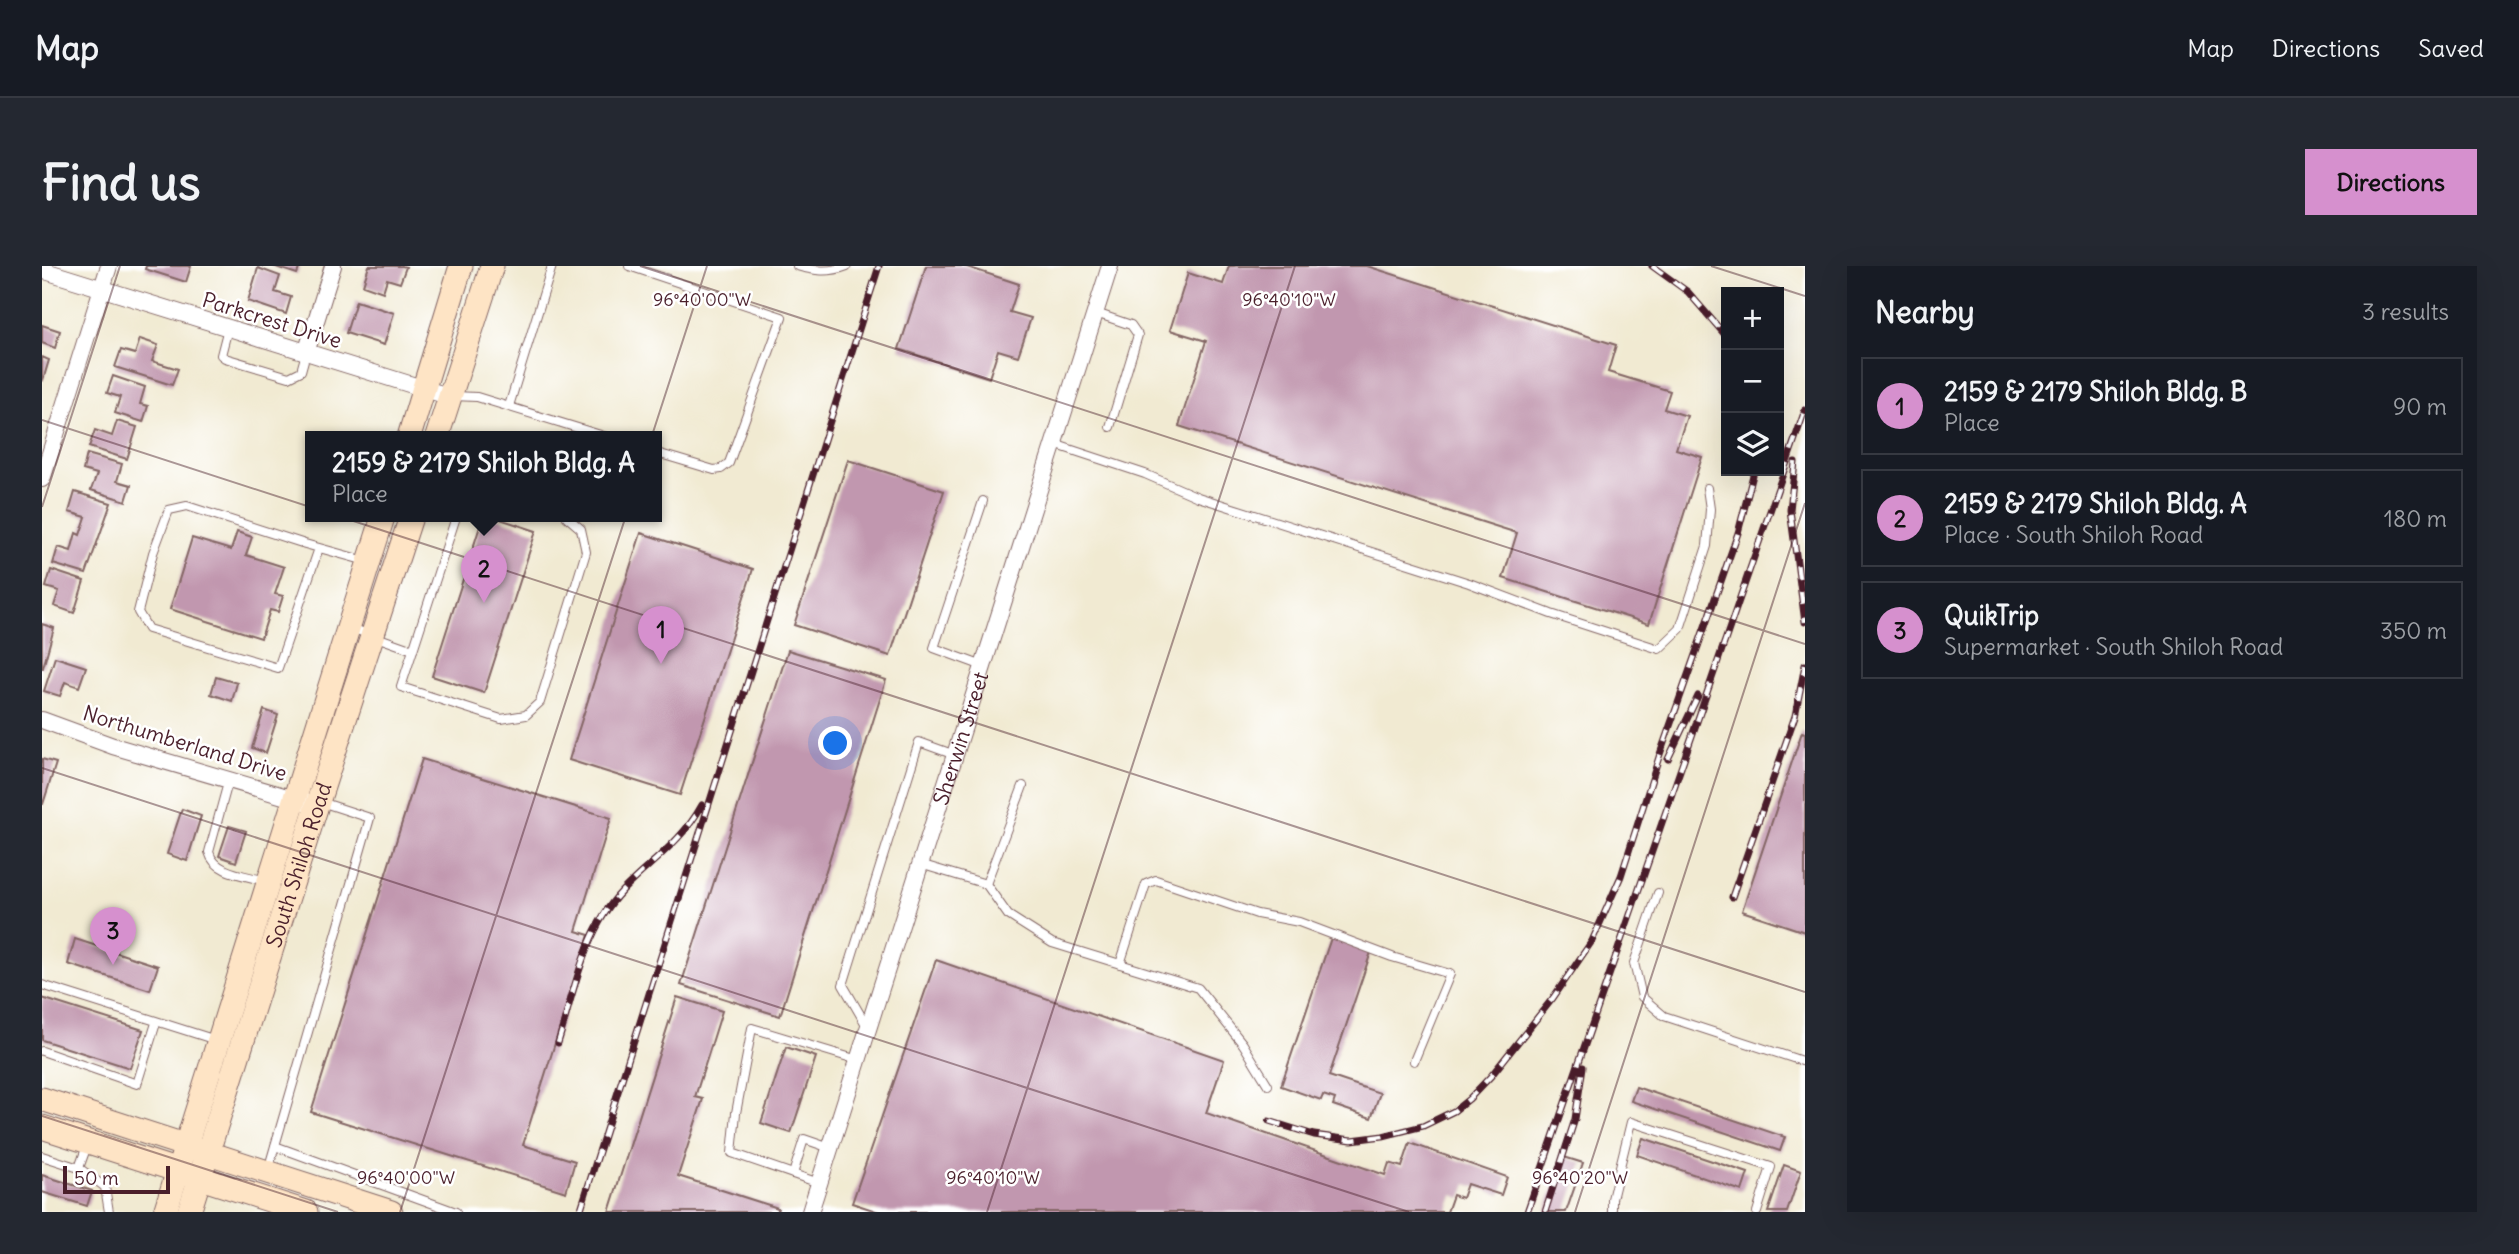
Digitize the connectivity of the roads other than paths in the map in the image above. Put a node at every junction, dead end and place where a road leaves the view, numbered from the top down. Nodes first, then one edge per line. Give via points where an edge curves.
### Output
1 (110, 266) edge
2 (333, 266) edge
3 (461, 266) edge
4 (492, 266) edge
5 (552, 266) edge
6 (629, 266) edge
7 (797, 266) edge
8 (846, 266) edge
9 (1110, 266) edge
10 (42, 270) edge
11 (102, 289) junction
12 (1096, 313) junction
13 (228, 328) junction
14 (306, 353) junction
15 (423, 388) junction
16 (450, 397) junction
17 (509, 406) junction
18 (1110, 427) dead end
19 (410, 431) edge
20 (440, 431) edge
21 (588, 431) edge
22 (1054, 444) junction
23 (662, 454) edge
24 (42, 479) edge
25 (1707, 488) dead end
26 (983, 501) dead end
27 (381, 522) edge
28 (409, 522) edge
29 (454, 522) edge
30 (573, 522) edge
31 (319, 548) junction
32 (369, 561) junction
33 (348, 627) junction
34 (373, 635) junction
35 (413, 650) junction
36 (983, 666) junction
37 (42, 720) edge
38 (955, 755) junction
39 (229, 779) junction
40 (1023, 786) dead end
41 (310, 801) junction
42 (920, 864) junction
43 (270, 882) junction
44 (986, 884) junction
45 (1658, 893) dead end
46 (1120, 964) junction
47 (42, 985) edge
48 (156, 1023) junction
49 (868, 1028) junction
50 (219, 1041) junction
51 (42, 1051) edge
52 (858, 1060) junction
53 (1414, 1061) dead end
54 (1805, 1062) edge
55 (1268, 1085) dead end
56 (42, 1099) edge
57 (42, 1127) edge
58 (88, 1142) junction
59 (185, 1146) junction
60 (275, 1146) junction
61 (830, 1148) junction
62 (207, 1154) junction
63 (42, 1156) edge
64 (79, 1168) junction
65 (178, 1172) junction
66 (267, 1172) junction
67 (793, 1174) junction
68 (200, 1179) junction
69 (819, 1183) junction
70 (109, 1212) edge
71 (165, 1212) edge
72 (189, 1212) edge
73 (306, 1212) edge
74 (391, 1212) edge
75 (456, 1212) edge
76 (810, 1212) edge
77 (1612, 1212) edge
78 (1757, 1212) edge

1 - 11 street
2 - 14 street
3 - 15 main road
4 - 16 main road
5 - 17 lane
6 - 23 lane via 782,317 729,463 714,470
7 - 8 lane via 811,271
9 - 12 street, Sherwin Street
10 - 11 street, Parkcrest Drive
11 - 13 street, Parkcrest Drive
11 - 24 street
12 - 18 lane via 1131,325 1138,335
12 - 22 street, Sherwin Street
13 - 14 street, Parkcrest Drive
13 - 14 lane via 221,350 225,358 289,377 300,371
14 - 15 street, Parkcrest Drive
15 - 16 street, Parkcrest Drive
15 - 19 main road
16 - 17 lane via 477,397
16 - 20 main road
17 - 21 lane
22 - 25 lane via 1198,497 1659,649 1679,629 1707,546
22 - 36 street, Sherwin Street
26 - 36 lane via 934,649
27 - 32 main road, South Shiloh Road
28 - 34 main road, South Shiloh Road
29 - 35 lane
30 - 35 lane via 581,529 586,552 540,702 526,715 501,719 401,687
31 - 31 lane via 187,506 169,510 138,612 148,629 278,668
31 - 32 lane
32 - 33 main road, South Shiloh Road
33 - 34 lane
33 - 41 main road, South Shiloh Road
34 - 35 lane
34 - 41 main road, South Shiloh Road
36 - 38 street, Sherwin Street
37 - 39 street, Northumberland Drive
38 - 42 street, Sherwin Street
38 - 49 lane via 919,742 843,985
39 - 41 street, Northumberland Drive
39 - 43 lane via 209,852 211,861 222,869
40 - 44 lane
41 - 43 main road, South Shiloh Road
41 - 60 lane via 370,818
41 - 62 main road, South Shiloh Road
42 - 44 lane
42 - 49 street, Sherwin Street
43 - 50 main road, South Shiloh Road
44 - 46 lane via 1008,915 1052,943
45 - 54 lane via 1634,963 1642,997 1664,1016
46 - 53 lane via 1146,884 1156,880 1257,914 1299,922 1450,974
46 - 55 lane via 1198,988 1243,1044
47 - 48 lane
48 - 50 lane
48 - 51 lane via 137,1084
49 - 52 street, Sherwin Street
50 - 59 main road, South Shiloh Road
52 - 61 street, Sherwin Street
52 - 67 lane via 752,1028 732,1153
56 - 59 main road
57 - 58 main road
58 - 64 lane
58 - 65 main road
59 - 62 main road
59 - 65 main road, South Shiloh Road
60 - 66 lane
60 - 75 lane
61 - 67 lane via 804,1139
61 - 69 street, Sherwin Street
62 - 66 main road
62 - 68 main road, South Shiloh Road
63 - 64 lane
64 - 70 lane via 105,1188
65 - 68 main road
65 - 71 main road, South Shiloh Road
66 - 74 main road
67 - 69 lane
68 - 72 main road, South Shiloh Road
68 - 73 main road
69 - 76 street, Sherwin Street
77 - 78 lane via 1631,1122 1771,1167

